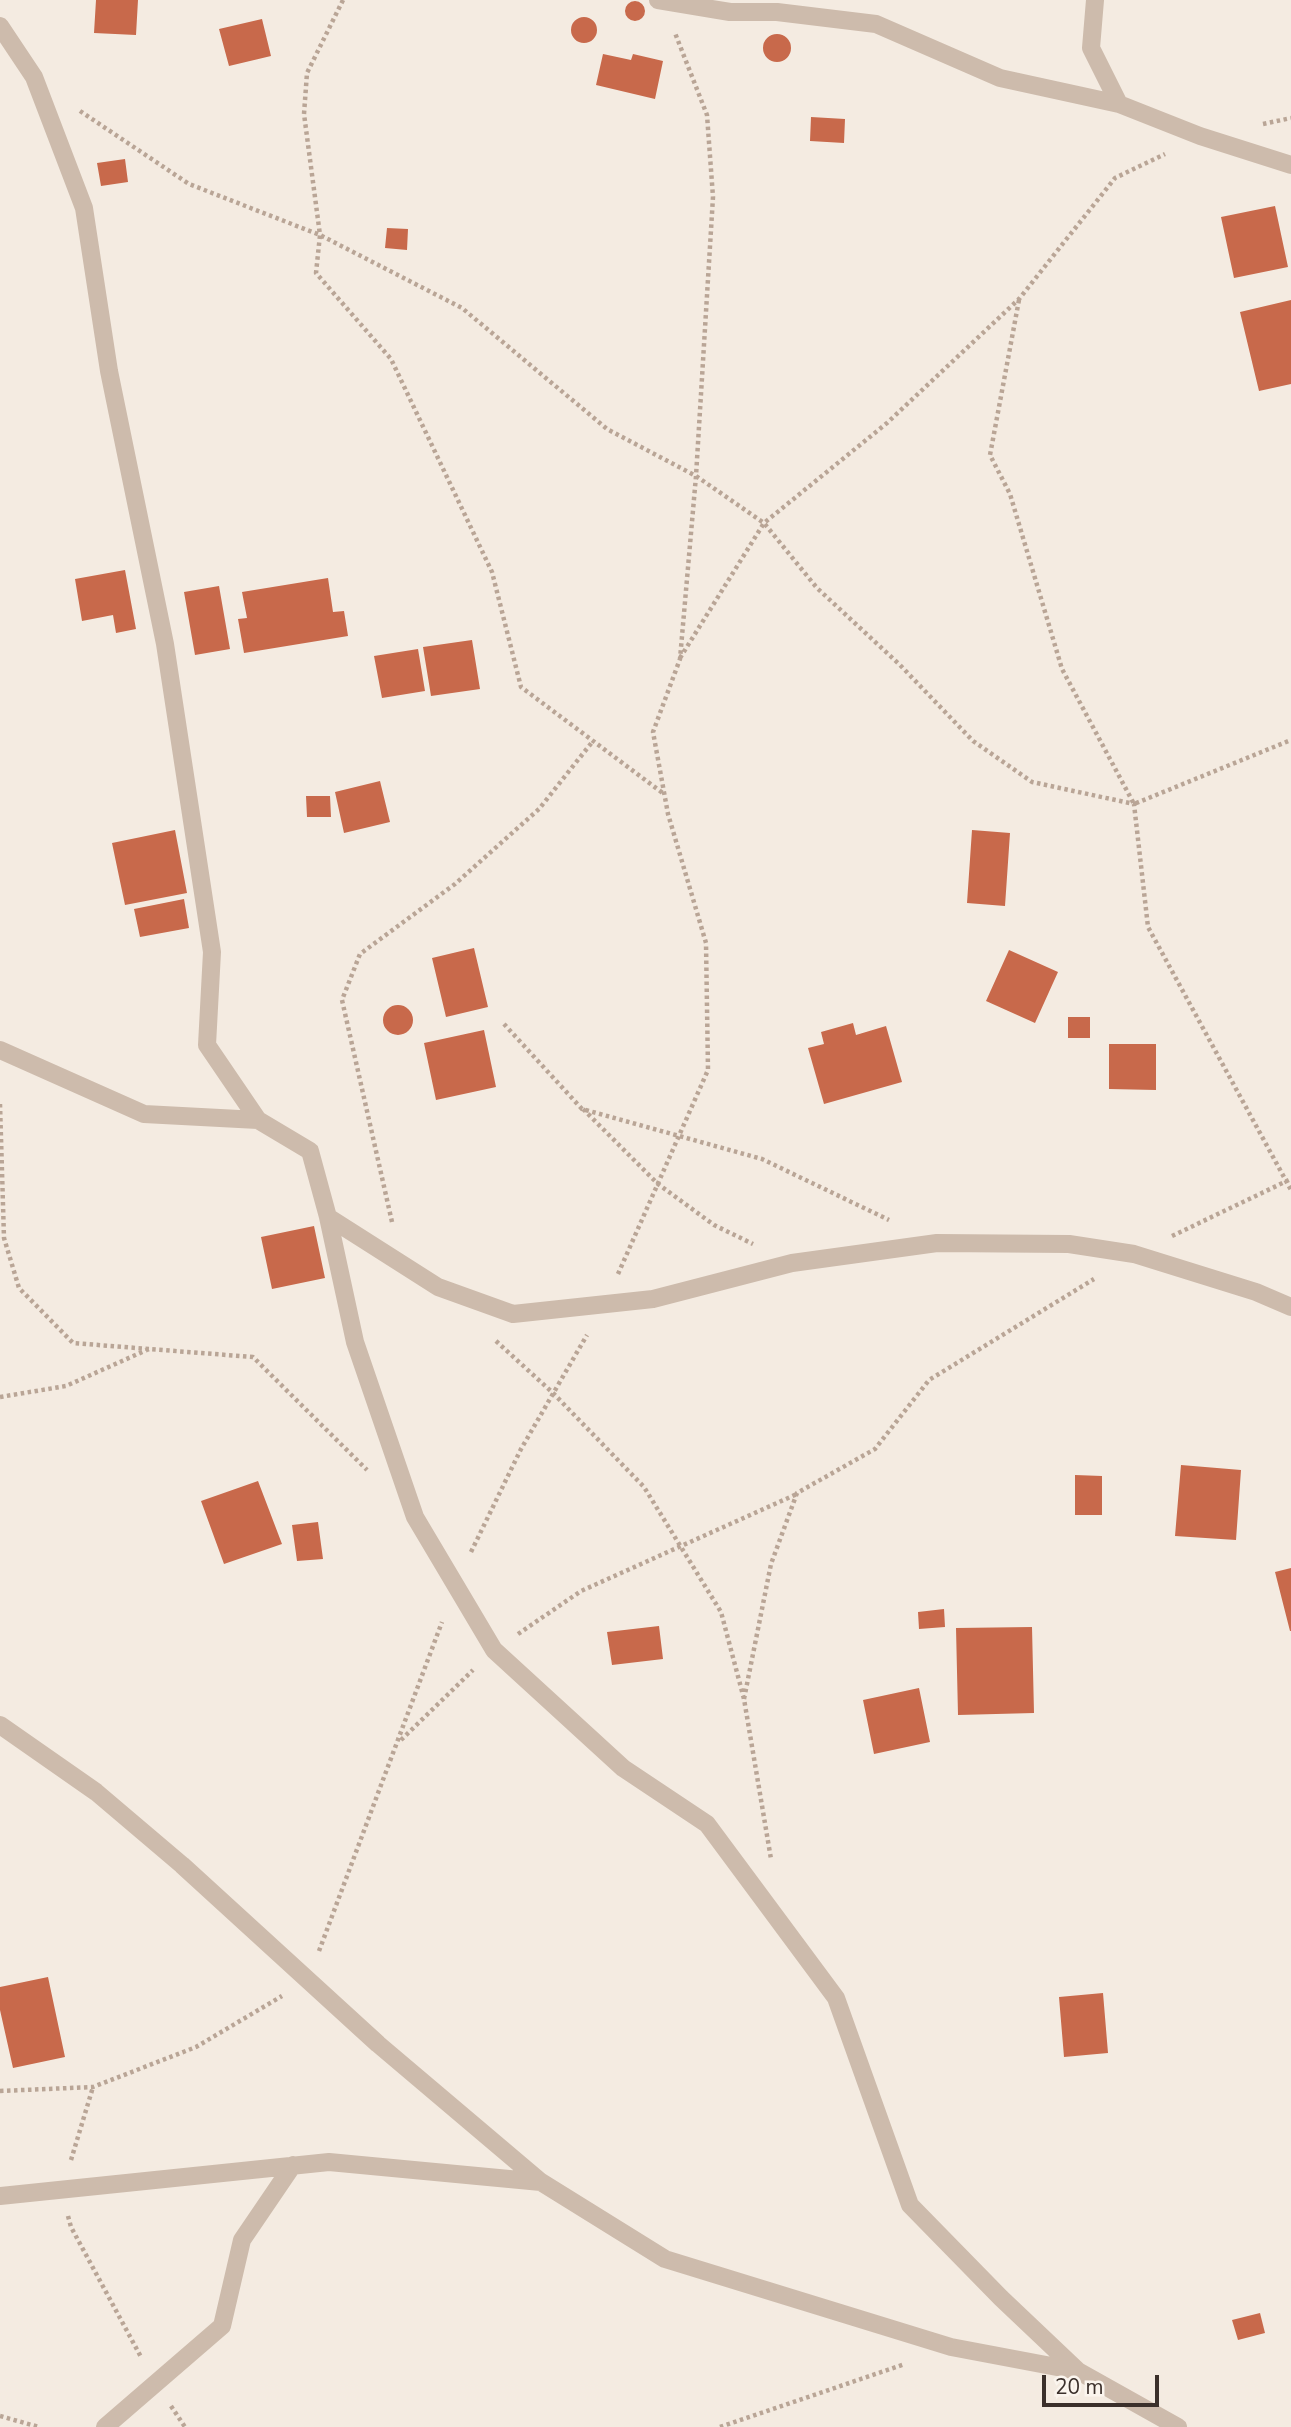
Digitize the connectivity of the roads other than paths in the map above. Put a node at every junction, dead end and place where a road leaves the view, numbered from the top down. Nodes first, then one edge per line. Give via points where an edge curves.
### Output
1 (659, 0) edge
2 (1095, 0) edge
3 (0, 26) edge
4 (1119, 104) junction
5 (1291, 165) edge
6 (0, 1051) edge
7 (258, 1120) junction
8 (328, 1217) junction
9 (1291, 1307) edge
10 (0, 1725) edge
11 (293, 2165) junction
12 (541, 2182) junction
13 (0, 2196) edge
14 (1078, 2371) junction
15 (105, 2427) edge
16 (1178, 2427) edge

1 - 4 street via 730,12 777,12 876,23 1000,78
2 - 4 street via 1091,48
3 - 7 street via 34,77 84,208 108,371 165,644 212,952 207,1045
4 - 5 street
6 - 7 street via 144,1114
7 - 8 street via 310,1151
8 - 9 street via 438,1287 513,1314 653,1299 792,1263 937,1243 1069,1244 1135,1254
8 - 14 street via 355,1342 411,1504 494,1650 623,1768 707,1825 836,1998 910,2205
10 - 12 street via 96,1792
11 - 12 street via 329,2162
11 - 13 street
11 - 15 street via 242,2240 222,2326
12 - 14 street via 665,2259 951,2347
14 - 16 street

